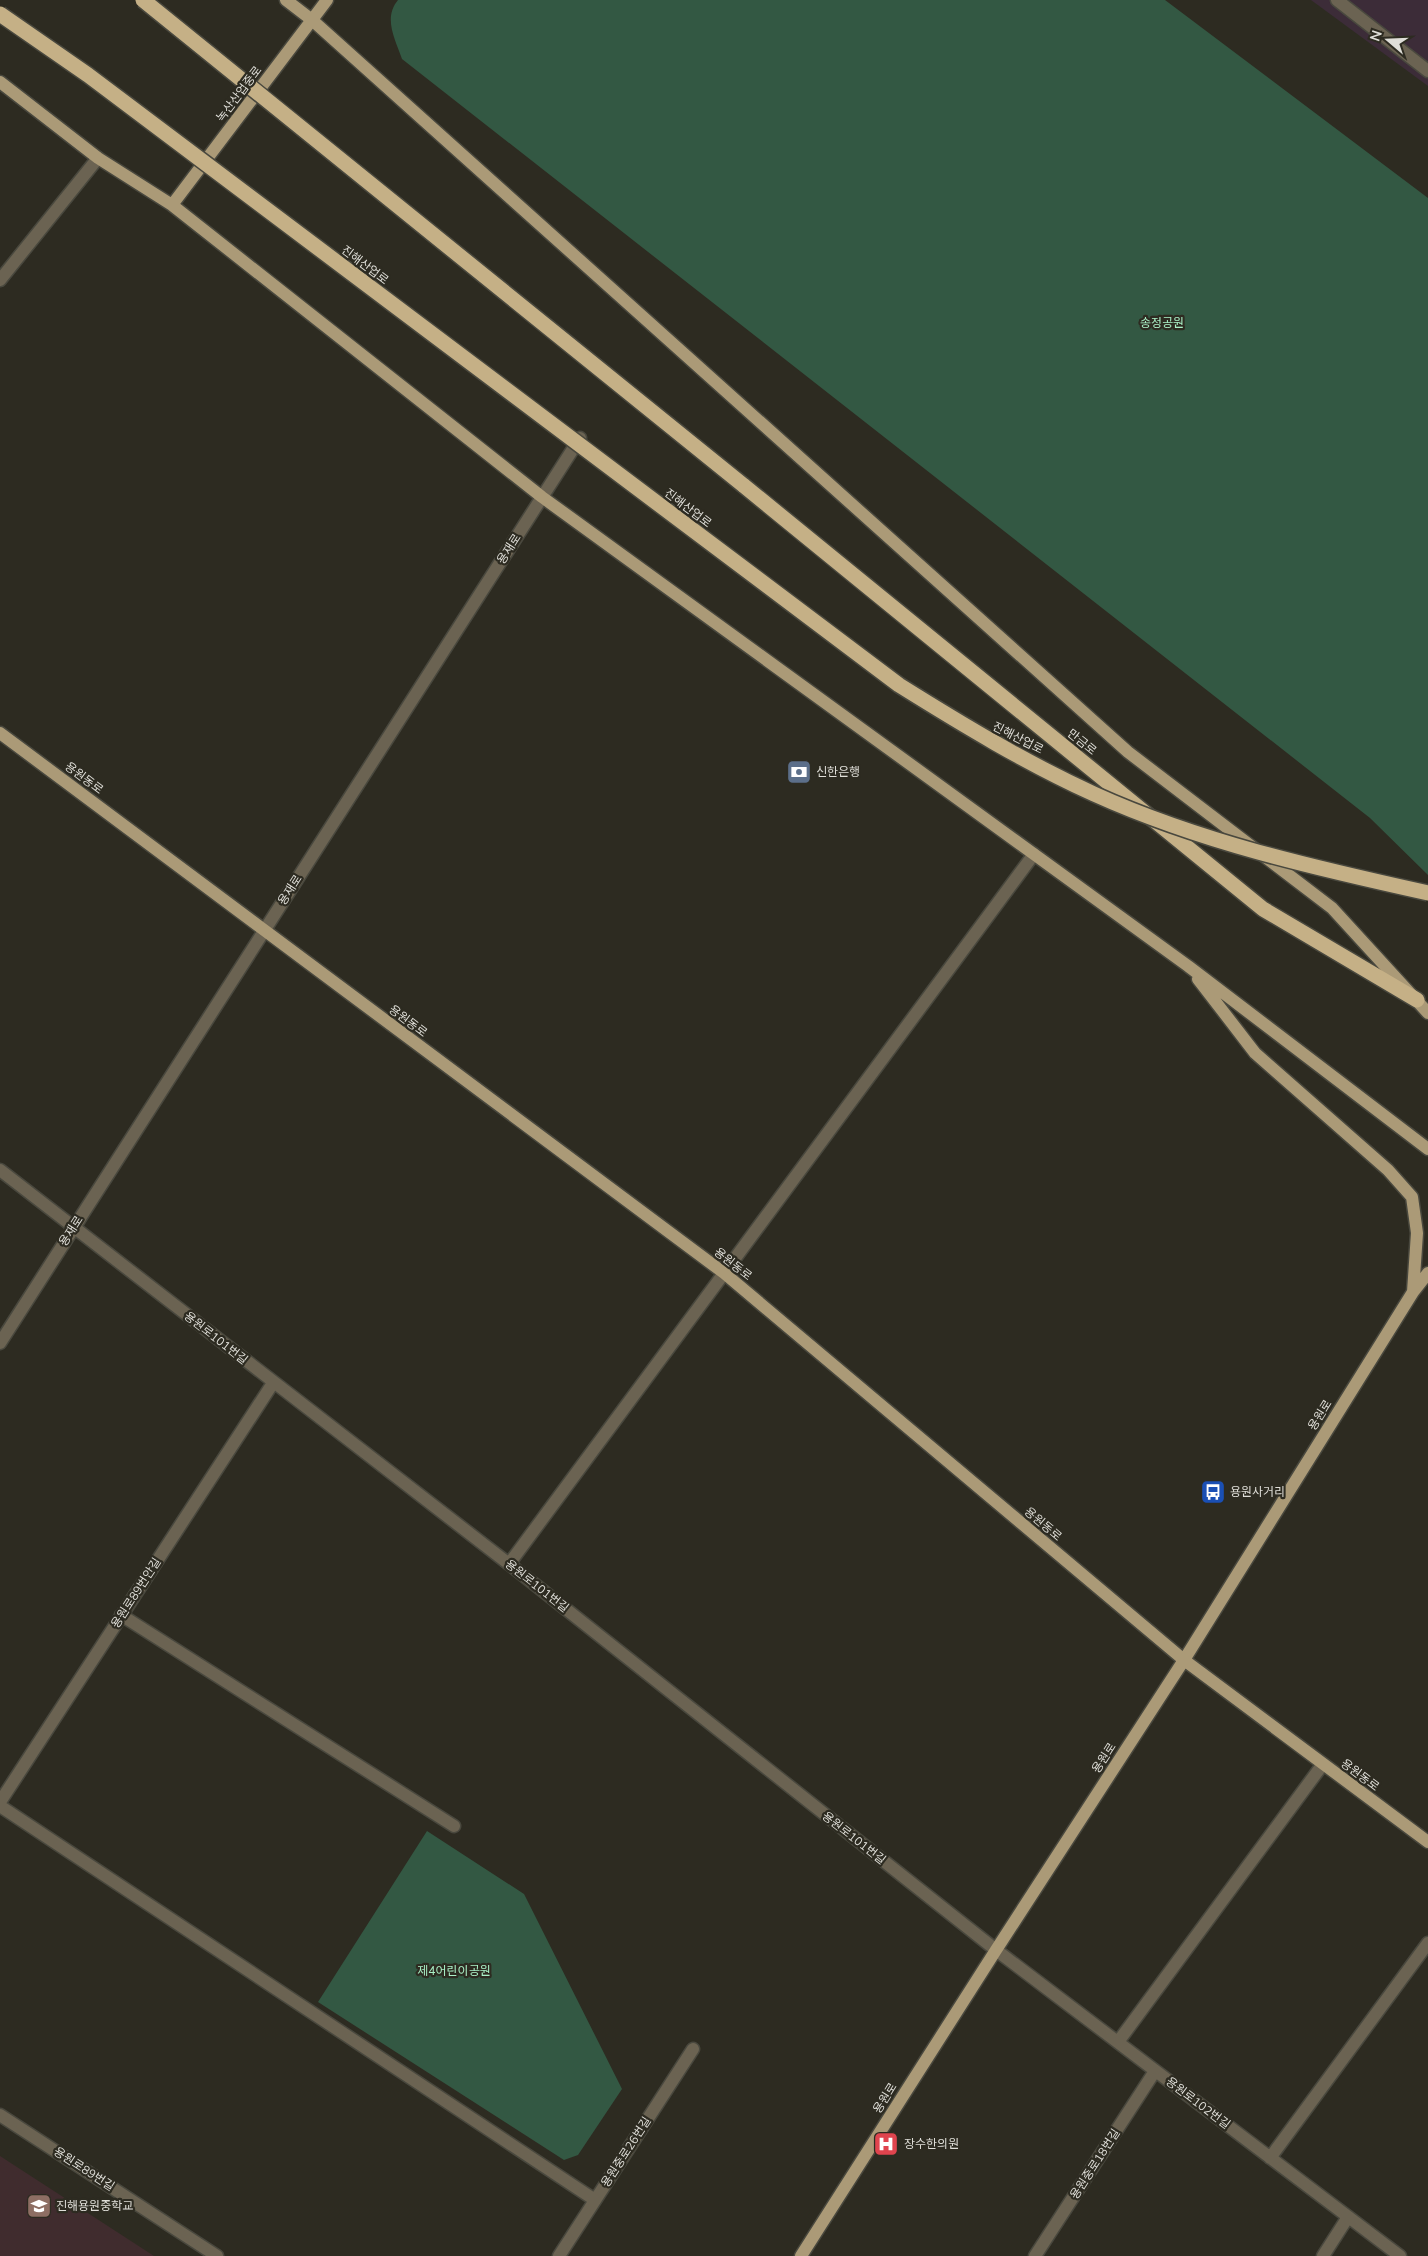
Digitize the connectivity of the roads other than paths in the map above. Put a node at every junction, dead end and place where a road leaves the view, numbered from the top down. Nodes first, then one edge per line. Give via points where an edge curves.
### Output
1 (143, 0) edge
2 (286, 0) edge
3 (327, 0) edge
4 (1337, 0) edge
5 (0, 14) edge
6 (312, 20) junction
7 (1428, 71) edge
8 (0, 82) edge
9 (98, 158) junction
10 (172, 205) junction
11 (0, 280) edge
12 (580, 438) dead end
13 (542, 497) junction
14 (0, 733) edge
15 (1034, 854) junction
16 (1428, 893) edge
17 (264, 931) junction
18 (1188, 966) junction
19 (1423, 1002) edge
20 (1428, 1013) edge
21 (1428, 1149) edge
22 (0, 1170) edge
23 (74, 1227) junction
24 (724, 1273) junction
25 (1428, 1273) edge
26 (1413, 1292) junction
27 (0, 1342) edge
28 (273, 1383) junction
29 (508, 1564) junction
30 (121, 1615) junction
31 (1184, 1660) junction
32 (1323, 1764) junction
33 (0, 1804) edge
34 (454, 1826) dead end
35 (1428, 1842) edge
36 (1428, 1943) edge
37 (996, 1950) junction
38 (1118, 2042) junction
39 (693, 2048) dead end
40 (1156, 2071) junction
41 (0, 2115) edge
42 (1270, 2158) junction
43 (595, 2200) junction
44 (1348, 2217) junction
45 (217, 2256) edge
46 (559, 2256) edge
47 (801, 2256) edge
48 (1035, 2256) edge
49 (1323, 2256) edge
50 (1400, 2256) edge

1 - 19 highway, 만금로, bridge via 1263,909
2 - 6 main road
3 - 6 main road, 녹산산업중로
4 - 7 street
5 - 16 highway, 진해산업로, bridge via 88,75 899,686 984,738 1094,794 1194,833 1329,871
6 - 10 main road, 녹산산업중로
6 - 19 main road via 1128,752 1332,908
8 - 9 main road
9 - 10 main road
9 - 11 street
10 - 13 main road
12 - 13 street, 용재로
13 - 15 main road
13 - 17 street, 용재로
14 - 17 main road, 용원동로
15 - 18 main road
15 - 24 street
17 - 23 street, 용재로
17 - 24 main road, 용원동로
18 - 21 main road
18 - 26 main road via 1255,1053 1388,1170 1412,1197 1417,1233
19 - 20 main road
22 - 23 street, 용원로101번길
23 - 27 street, 용재로
23 - 28 street, 용원로101번길
24 - 29 street
24 - 31 main road, 용원동로
25 - 26 main road, 용원로
26 - 31 main road, 용원로
28 - 29 street, 용원로101번길
28 - 30 street, 용원로89번안길
29 - 37 street, 용원로101번길
30 - 33 street, 용원로89번안길
30 - 34 street
31 - 32 main road, 용원동로
31 - 37 main road, 용원로
32 - 35 main road, 용원동로
32 - 38 street
33 - 43 street
36 - 42 street
37 - 38 street, 용원로102번길
37 - 47 main road, 용원로
38 - 40 street, 용원로102번길
39 - 43 street, 용원중로26번길
40 - 42 street, 용원로102번길
40 - 48 street, 용원중로18번길
41 - 45 street, 용원로89번길
42 - 44 street, 용원로102번길
43 - 46 street, 용원중로26번길
44 - 49 street
44 - 50 street, 용원로102번길

